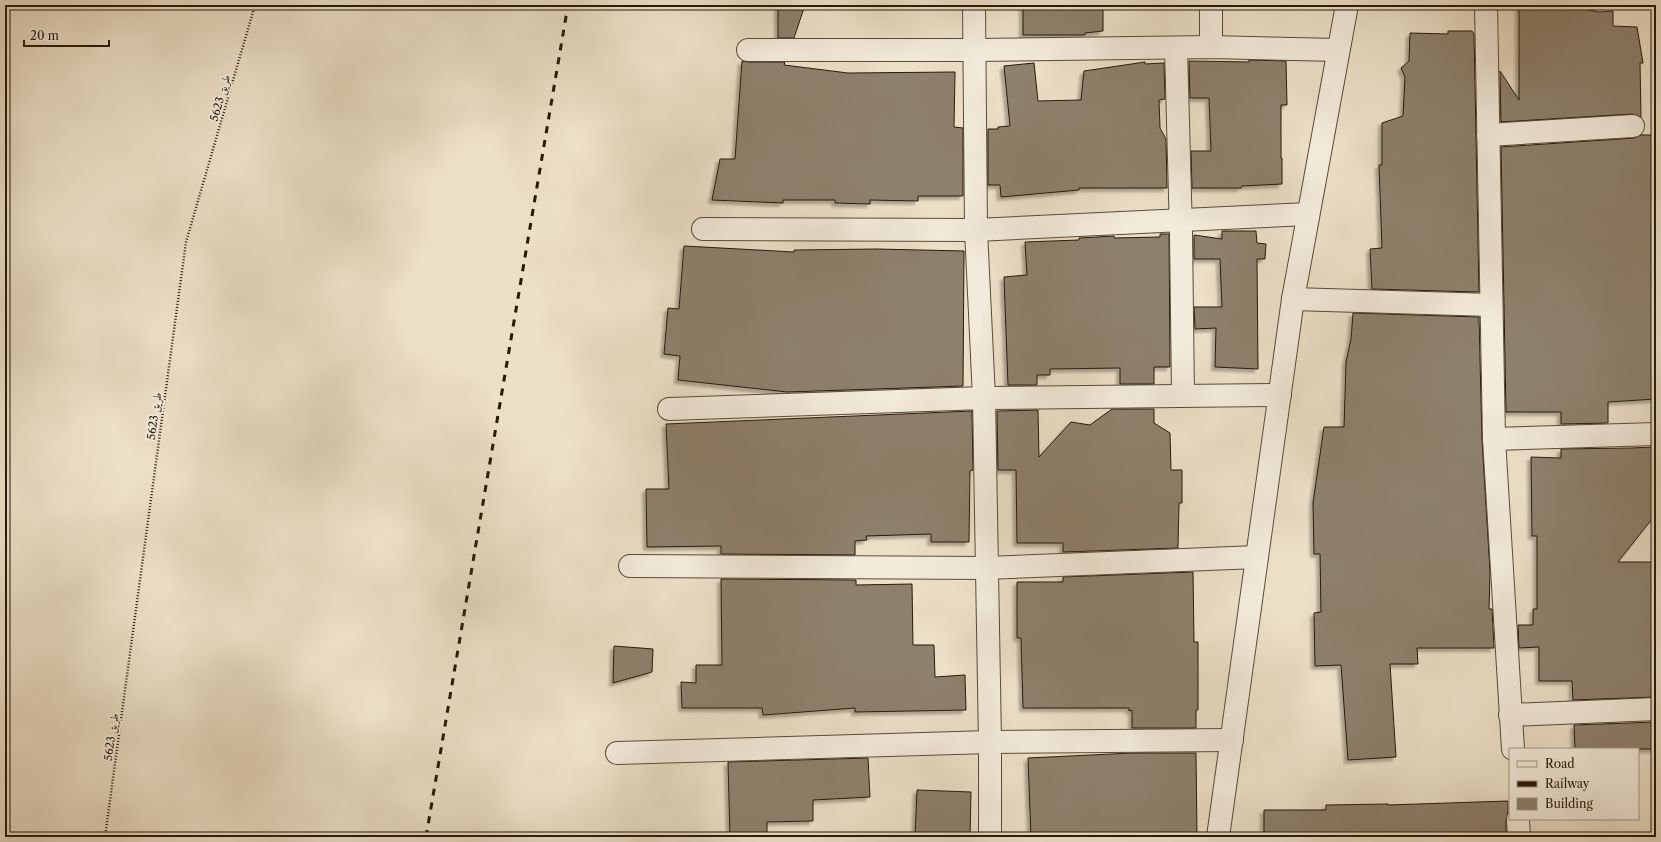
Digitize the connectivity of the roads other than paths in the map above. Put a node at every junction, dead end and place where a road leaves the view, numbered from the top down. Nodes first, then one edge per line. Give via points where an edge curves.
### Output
1 (974, 5) edge
2 (1211, 5) edge
3 (1347, 5) edge
4 (1486, 5) edge
5 (1212, 47) junction
6 (1176, 48) junction
7 (748, 50) dead end
8 (975, 50) junction
9 (1338, 50) junction
10 (1633, 126) dead end
11 (1488, 135) junction
12 (1308, 214) junction
13 (1181, 220) junction
14 (703, 229) dead end
15 (976, 230) junction
16 (1293, 299) junction
17 (1491, 306) junction
18 (1183, 396) junction
19 (1280, 396) junction
20 (984, 398) junction
21 (669, 409) dead end
22 (1656, 434) edge
23 (1494, 439) junction
24 (1257, 557) junction
25 (630, 566) dead end
26 (987, 568) junction
27 (1656, 710) edge
28 (1510, 715) junction
29 (1232, 740) junction
30 (990, 742) junction
31 (1513, 748) edge
32 (617, 753) dead end
33 (1518, 820) edge
34 (990, 837) edge
35 (1218, 837) edge
36 (1519, 837) edge

1 - 8 street
2 - 5 street
3 - 9 street
4 - 11 street
5 - 6 street
5 - 9 street
6 - 8 street
6 - 13 street
7 - 8 street
8 - 15 street
9 - 12 street
10 - 11 street
11 - 17 street
12 - 13 street
12 - 16 street
13 - 15 street
13 - 18 street
14 - 15 street
15 - 20 street
16 - 17 street
16 - 19 street
17 - 23 street
18 - 19 street
18 - 20 street
19 - 24 street
20 - 21 street
20 - 26 street
22 - 23 street
23 - 28 street
24 - 26 street
24 - 29 street
25 - 26 street
26 - 30 street
27 - 28 street
28 - 31 street
29 - 30 street
29 - 35 street
30 - 32 street
30 - 34 street
33 - 36 street

